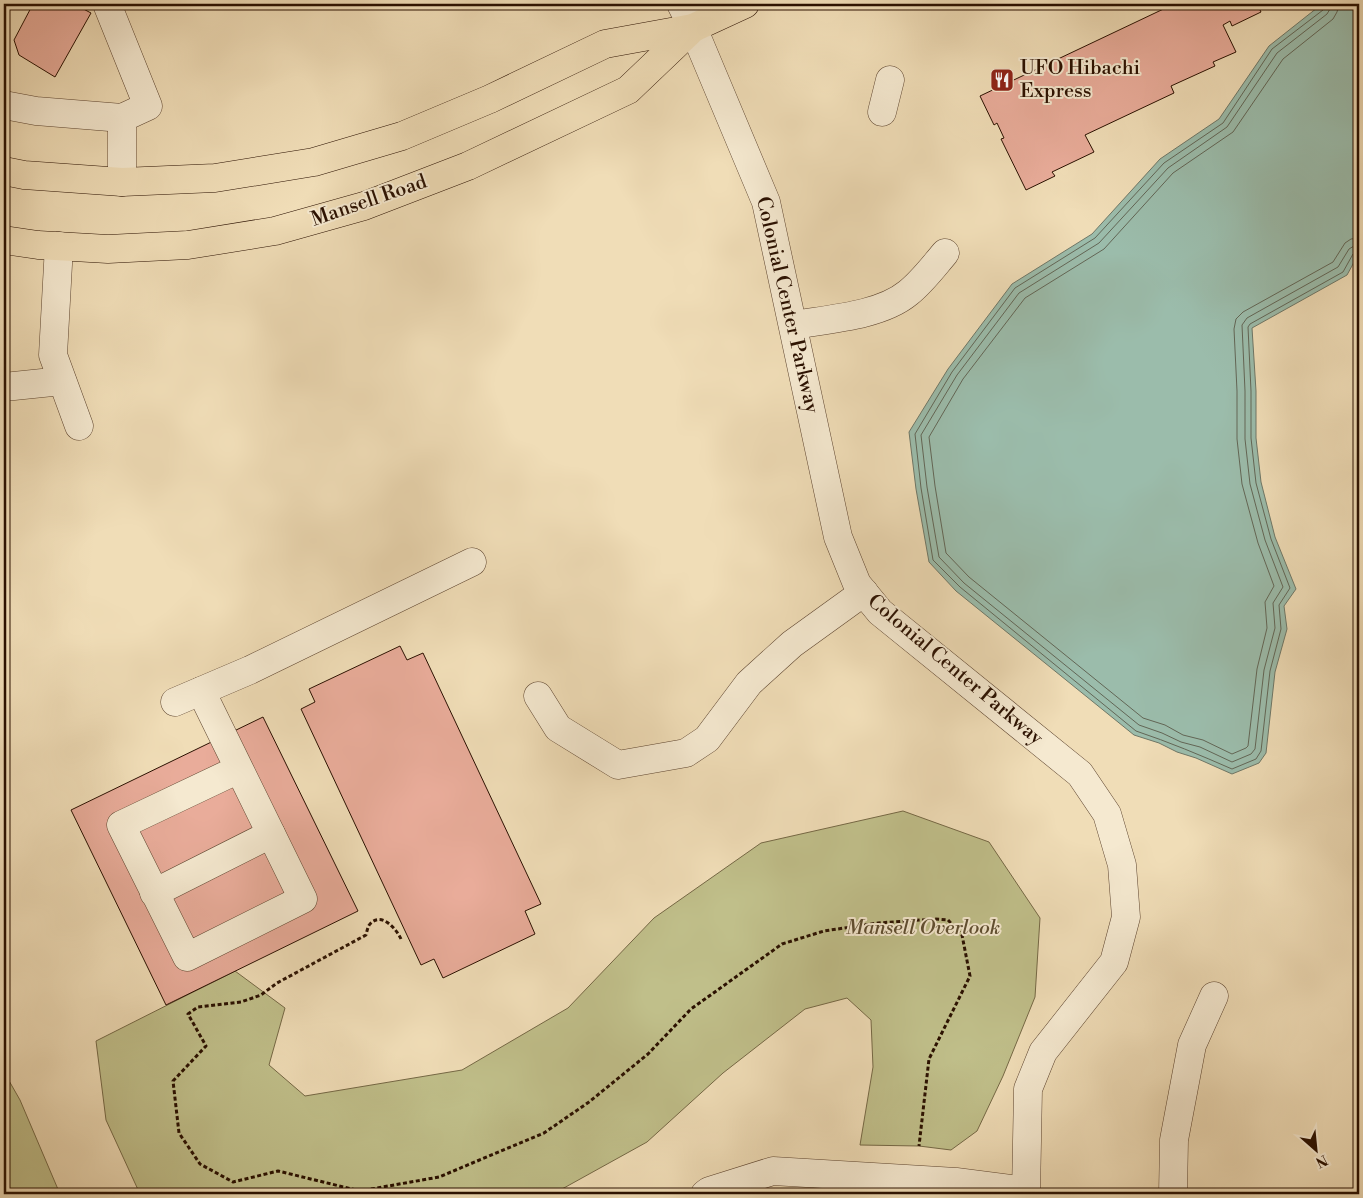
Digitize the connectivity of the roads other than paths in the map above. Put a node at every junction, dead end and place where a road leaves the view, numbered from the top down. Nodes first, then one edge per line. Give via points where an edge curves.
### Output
1 (107, 4) edge
2 (681, 4) edge
3 (745, 4) edge
4 (693, 28) junction
5 (890, 80) dead end
6 (4, 105) edge
7 (882, 112) dead end
8 (122, 118) junction
9 (4, 171) edge
10 (122, 182) junction
11 (4, 240) edge
12 (59, 246) junction
13 (945, 253) dead end
14 (793, 325) junction
15 (62, 381) junction
16 (4, 387) edge
17 (78, 426) dead end
18 (472, 562) dead end
19 (864, 592) junction
20 (201, 691) junction
21 (538, 696) dead end
22 (175, 702) dead end
23 (239, 769) junction
24 (271, 834) junction
25 (154, 893) junction
26 (1214, 996) dead end
27 (1026, 1193) edge
28 (705, 1194) edge
29 (1173, 1194) edge

1 - 8 street via 148,106
2 - 4 street, Colonial Center Parkway
3 - 4 main road, Mansell Road
4 - 10 main road, Mansell Road via 605,44 490,99 402,136 314,162 216,178
4 - 12 main road, Mansell Road via 628,90 468,166 364,206 275,231 188,245 108,249
4 - 14 street, Colonial Center Parkway via 766,202
5 - 7 street
6 - 8 street
8 - 10 street
9 - 10 main road, Mansell Road
11 - 12 main road, Mansell Road
12 - 15 street via 53,355
13 - 14 street via 908,293 895,302 864,312
14 - 19 street, Colonial Center Parkway via 838,537 857,584
15 - 16 street
15 - 17 street
18 - 20 street
19 - 21 street via 792,644 749,683 707,739 686,753 618,765 558,728
19 - 27 street, Colonial Center Parkway via 880,612 1080,774 1107,814 1122,865 1126,917 1114,962 1043,1052 1028,1089
20 - 22 street
20 - 23 street
23 - 24 street
23 - 25 street via 121,825
24 - 25 street
24 - 25 street via 303,899 187,957
26 - 29 street via 1192,1045 1174,1140
27 - 28 street via 956,1182 773,1172

